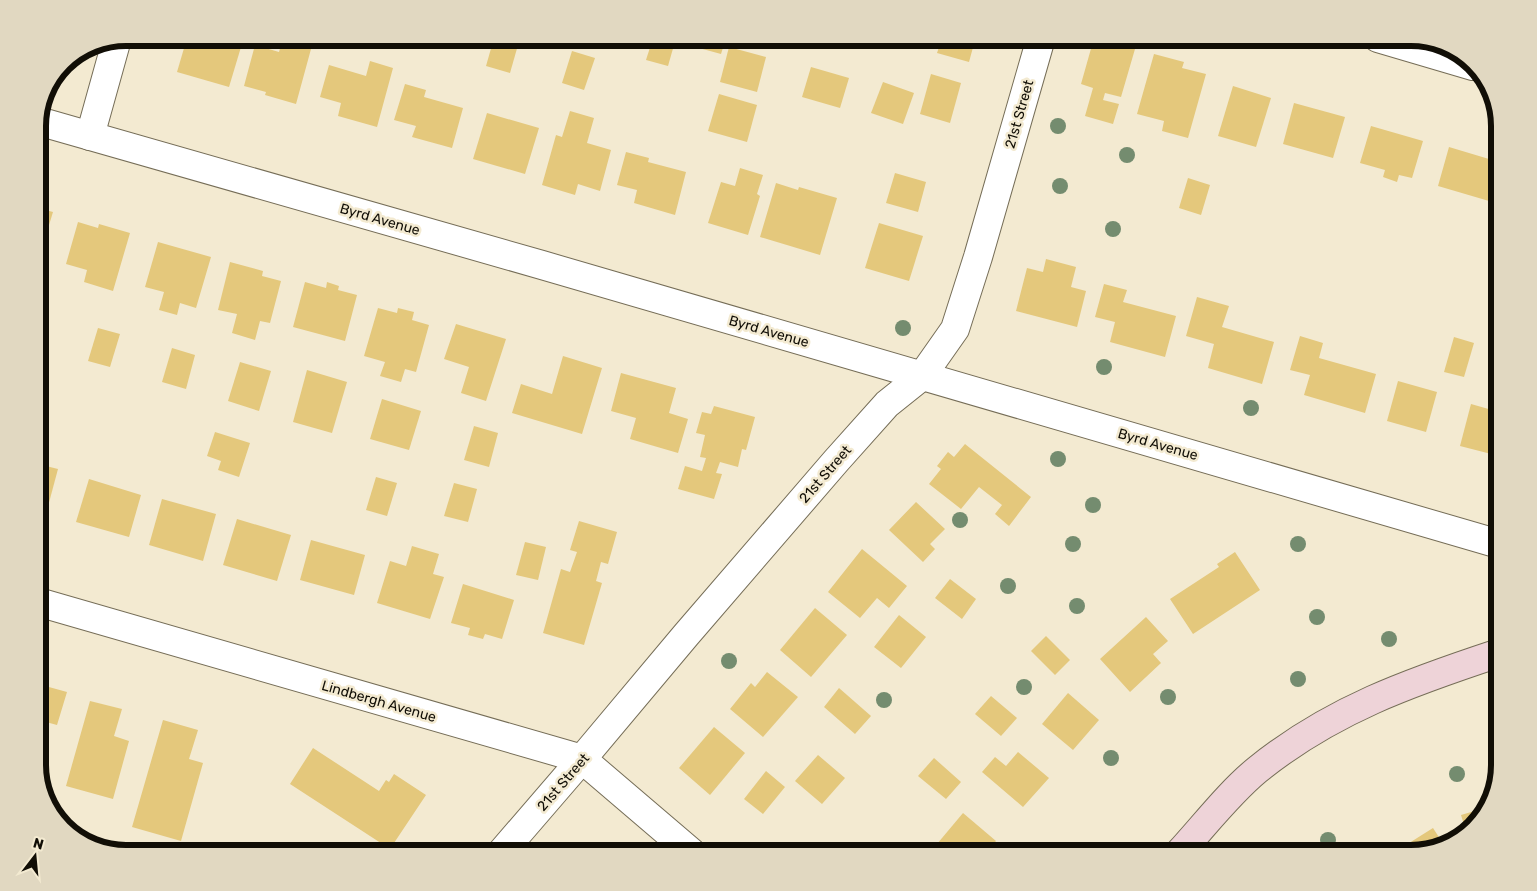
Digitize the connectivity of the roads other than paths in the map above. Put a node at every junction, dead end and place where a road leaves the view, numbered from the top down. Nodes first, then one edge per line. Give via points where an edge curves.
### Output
1 (1038, 46) edge
2 (1405, 46) edge
3 (115, 47) edge
4 (1457, 61) edge
5 (46, 123) edge
6 (90, 136) junction
7 (922, 376) junction
8 (1491, 542) edge
9 (46, 604) edge
10 (1491, 656) edge
11 (582, 759) junction
12 (509, 845) edge
13 (682, 845) edge
14 (1187, 845) edge

1 - 7 street, 21st Street via 955,329
2 - 4 street
3 - 6 street
5 - 6 street, Byrd Avenue
6 - 7 street, Byrd Avenue
7 - 8 street, Byrd Avenue
7 - 11 street, 21st Street via 887,404 836,461
9 - 11 street, Lindbergh Avenue
10 - 14 street via 1385,694 1333,719 1256,771
11 - 12 street, 21st Street
11 - 13 street, Lindbergh Avenue

